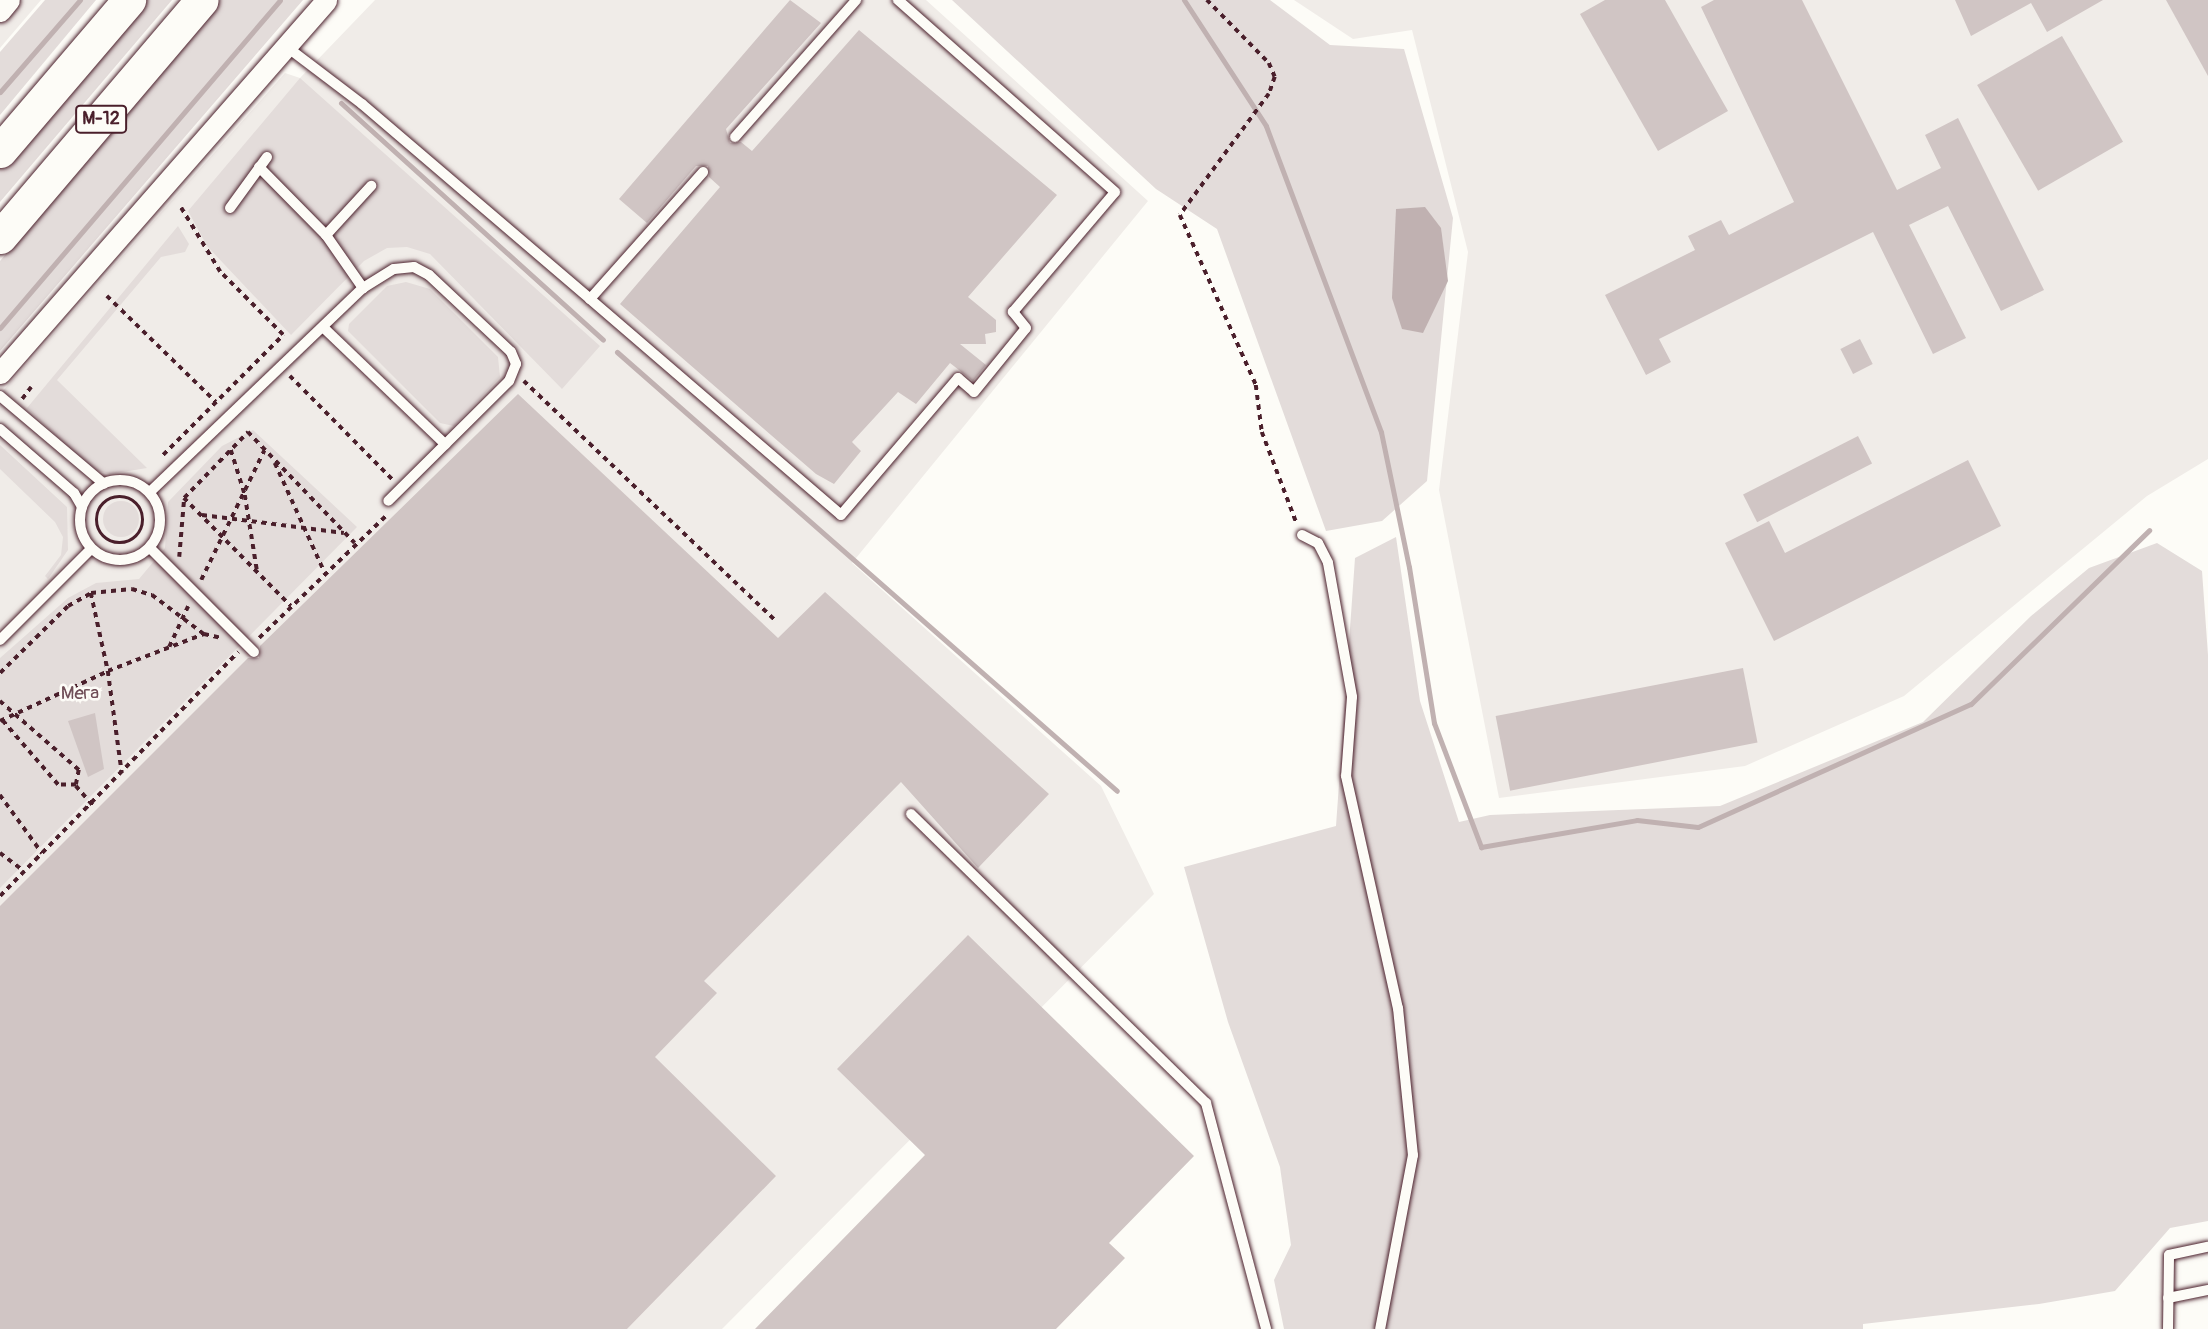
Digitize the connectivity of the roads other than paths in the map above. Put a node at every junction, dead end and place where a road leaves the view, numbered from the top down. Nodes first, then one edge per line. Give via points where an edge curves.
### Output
1 (9, 0) edge
2 (129, 0) edge
3 (202, 0) edge
4 (326, 0) edge
5 (856, 0) edge
6 (898, 0) edge
7 (0, 11) edge
8 (283, 44) junction
9 (735, 137) dead end
10 (0, 151) edge
11 (267, 158) dead end
12 (260, 167) junction
13 (703, 172) dead end
14 (371, 186) dead end
15 (230, 208) dead end
16 (326, 235) junction
17 (0, 237) edge
18 (363, 288) junction
19 (590, 299) junction
20 (324, 328) junction
21 (0, 373) edge
22 (0, 396) edge
23 (0, 429) edge
24 (445, 444) junction
25 (104, 484) junction
26 (150, 492) junction
27 (388, 501) dead end
28 (82, 507) junction
29 (1302, 535) road end
30 (150, 548) junction
31 (91, 549) junction
32 (0, 640) edge
33 (250, 648) road end
34 (911, 814) dead end
35 (2208, 1247) edge
36 (2208, 1290) edge
37 (2168, 1297) junction
38 (1266, 1329) edge
39 (1380, 1329) edge
40 (2168, 1329) edge

1 - 7 street
2 - 10 main road, М-12
3 - 17 main road, М-12
4 - 8 street
5 - 9 lane
6 - 19 lane via 1115,192 1013,312 1026,328 974,392 958,378 841,515
8 - 19 lane via 362,104
8 - 21 street
11 - 12 lane
12 - 15 lane
12 - 16 lane
13 - 19 lane
14 - 16 lane
16 - 18 lane
18 - 20 lane
18 - 24 lane via 394,269 414,267 429,275 514,355 512,377
20 - 24 lane
20 - 26 lane
22 - 25 lane
23 - 28 lane via 74,493
24 - 27 lane
25 - 26 lane via 134,481
25 - 28 lane
26 - 30 lane via 159,527
28 - 31 lane via 83,533
29 - 39 lane via 1318,543 1328,563 1352,697 1346,776 1401,1034 1413,1155
30 - 31 lane via 129,558 101,556
30 - 33 lane
31 - 32 lane
34 - 38 lane via 1206,1103
35 - 37 lane via 2169,1255
36 - 37 lane
37 - 40 lane

